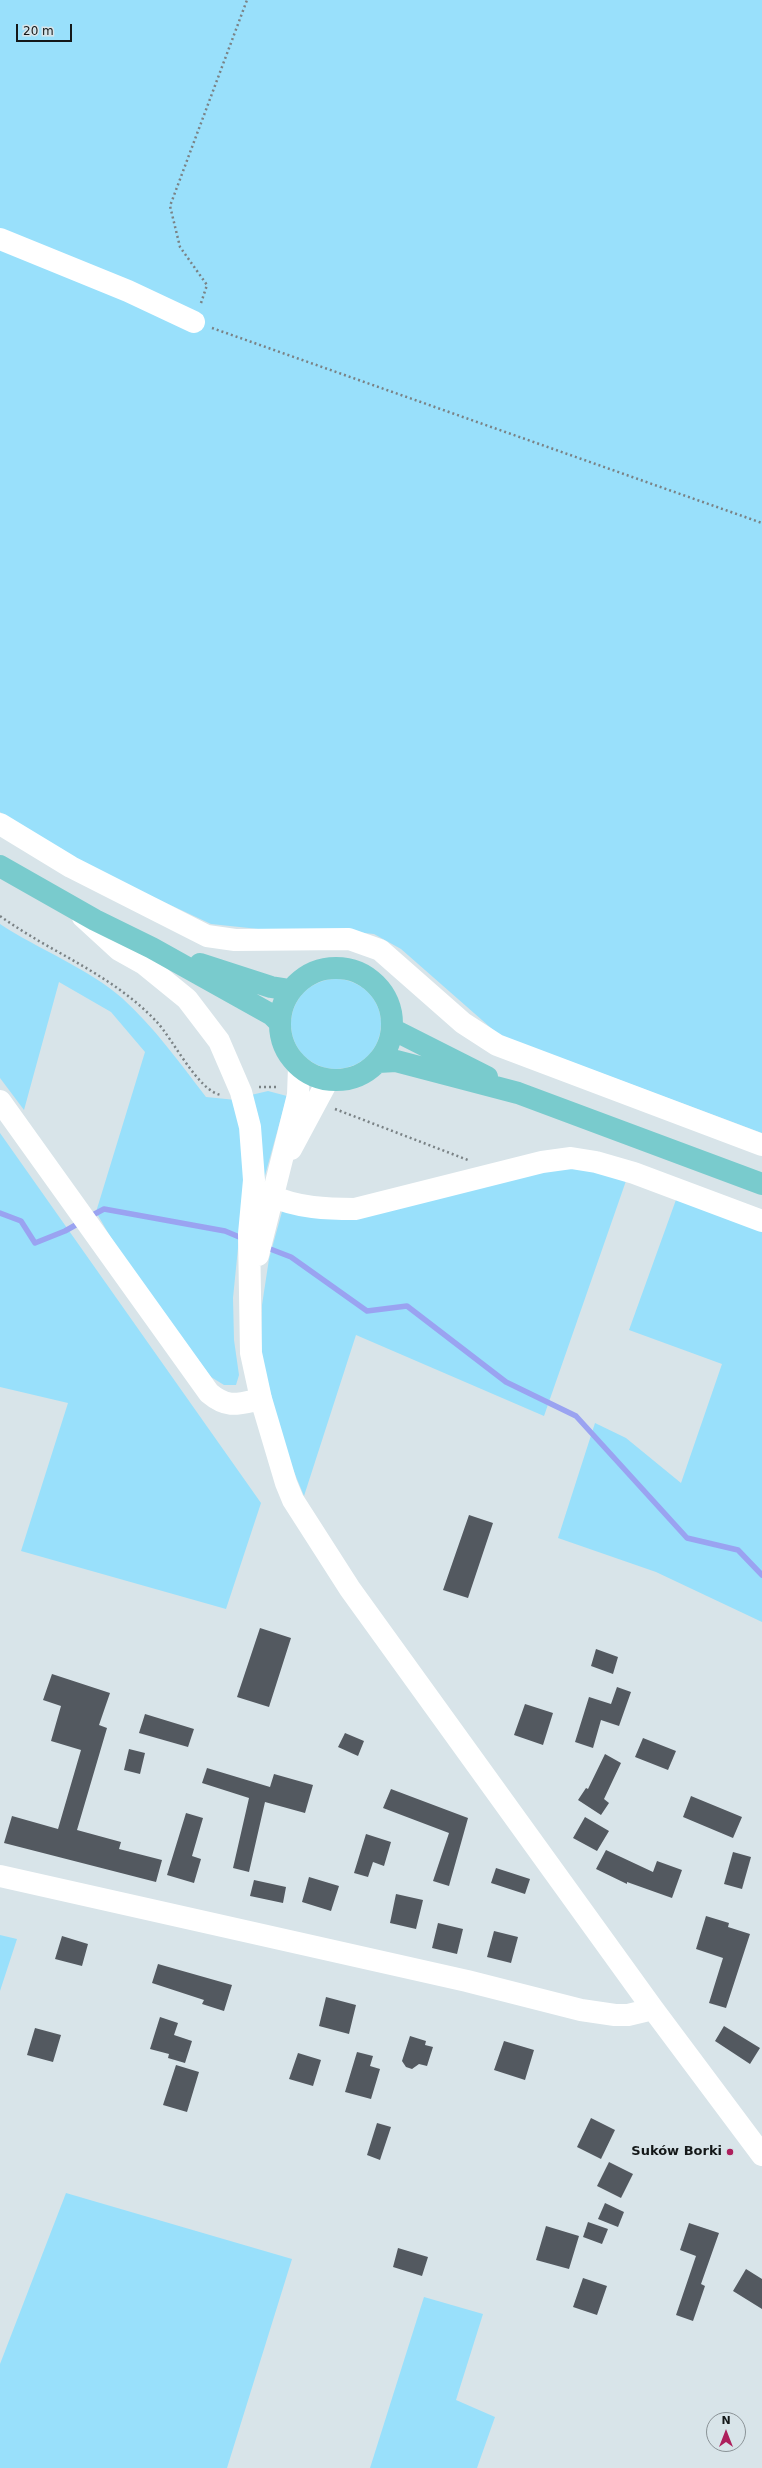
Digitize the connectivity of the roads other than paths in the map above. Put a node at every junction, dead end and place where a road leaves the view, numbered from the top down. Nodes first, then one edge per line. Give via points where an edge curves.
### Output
1 (0, 239) edge
2 (194, 322) road end
3 (0, 824) edge
4 (0, 866) edge
5 (73, 908) junction
6 (152, 948) junction
7 (290, 990) junction
8 (279, 1022) junction
9 (392, 1029) junction
10 (378, 1062) junction
11 (299, 1067) junction
12 (328, 1080) junction
13 (518, 1093) junction
14 (0, 1101) edge
15 (762, 1145) edge
16 (282, 1166) junction
17 (762, 1184) edge
18 (272, 1196) junction
19 (762, 1222) edge
20 (255, 1242) junction
21 (262, 1399) junction
22 (0, 1876) edge
23 (653, 2009) junction
24 (762, 2155) edge

1 - 2 street via 128,291
3 - 15 street via 72,867 207,936 236,940 349,939 380,950 463,1023 497,1044
4 - 5 main road
5 - 6 main road
5 - 20 street via 119,950 144,964 187,999 219,1041 241,1092 250,1127
6 - 7 main road via 272,987
6 - 8 main road via 272,1015
7 - 8 main road
7 - 9 main road via 299,981 320,970 344,968 356,971 367,977 384,994 389,1005
8 - 11 main road via 284,1047
9 - 10 main road via 385,1052
9 - 13 main road
10 - 12 main road via 355,1077
10 - 13 main road via 396,1061
11 - 12 main road
11 - 16 street via 298,1095 289,1125
12 - 16 street
13 - 17 main road
14 - 21 street via 209,1393 221,1403 235,1404
16 - 18 street
18 - 19 street via 328,1209 355,1209 542,1162 571,1158 634,1173
18 - 20 street
20 - 21 street via 251,1354
21 - 23 street via 293,1500 333,1564
22 - 23 street via 467,1981 581,2010 628,2015
23 - 24 street

